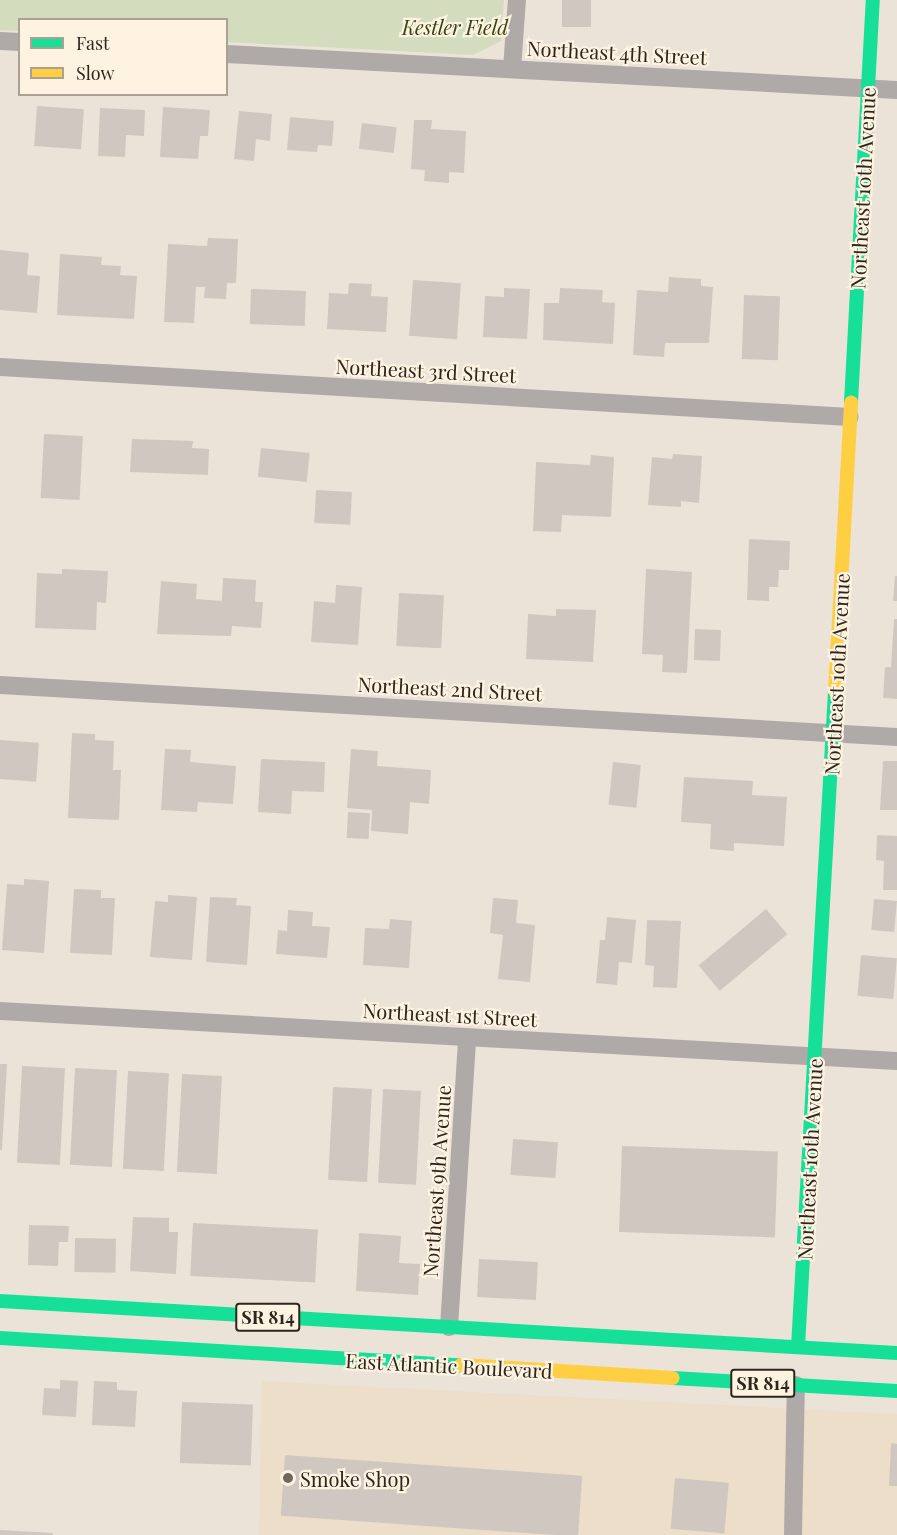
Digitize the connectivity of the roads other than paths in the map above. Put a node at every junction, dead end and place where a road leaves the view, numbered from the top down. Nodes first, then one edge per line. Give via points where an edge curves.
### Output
1 (517, 0) edge
2 (873, 0) edge
3 (0, 41) edge
4 (18, 42) edge
5 (228, 54) edge
6 (512, 69) junction
7 (868, 88) junction
8 (897, 90) edge
9 (0, 367) edge
10 (850, 417) junction
11 (0, 685) edge
12 (832, 733) junction
13 (897, 737) edge
14 (0, 1011) edge
15 (467, 1038) junction
16 (815, 1056) junction
17 (897, 1061) edge
18 (0, 1301) edge
19 (449, 1327) junction
20 (535, 1332) junction
21 (0, 1338) edge
22 (486, 1343) dead end
23 (798, 1347) junction
24 (470, 1349) dead end
25 (897, 1353) edge
26 (387, 1361) junction
27 (448, 1364) junction
28 (796, 1385) junction
29 (897, 1391) edge
30 (794, 1535) edge

1 - 6 street
2 - 7 main road, Northeast 10th Avenue
3 - 4 street
5 - 6 street, Northeast 4th Street
6 - 7 street, Northeast 4th Street
7 - 8 street, Northeast 4th Street
7 - 10 main road, Northeast 10th Avenue
9 - 10 street, Northeast 3rd Street
10 - 12 main road, Northeast 10th Avenue
11 - 12 street, Northeast 2nd Street
12 - 13 street, Northeast 2nd Street
12 - 16 main road, Northeast 10th Avenue
14 - 15 street, Northeast 1st Street
15 - 16 street, Northeast 1st Street
15 - 19 street, Northeast 9th Avenue
16 - 17 street, Northeast 1st Street
16 - 23 main road, Northeast 10th Avenue
18 - 19 main road, East Atlantic Boulevard / SR 814
19 - 20 main road, East Atlantic Boulevard / SR 814
19 - 26 main road via 418,1350
20 - 22 main road
20 - 23 main road, East Atlantic Boulevard / SR 814
21 - 26 main road, East Atlantic Boulevard / SR 814
23 - 25 main road, East Atlantic Boulevard / SR 814
24 - 27 main road
26 - 27 main road, East Atlantic Boulevard / SR 814
27 - 28 main road, East Atlantic Boulevard / SR 814
28 - 29 main road, East Atlantic Boulevard / SR 814
28 - 30 street

